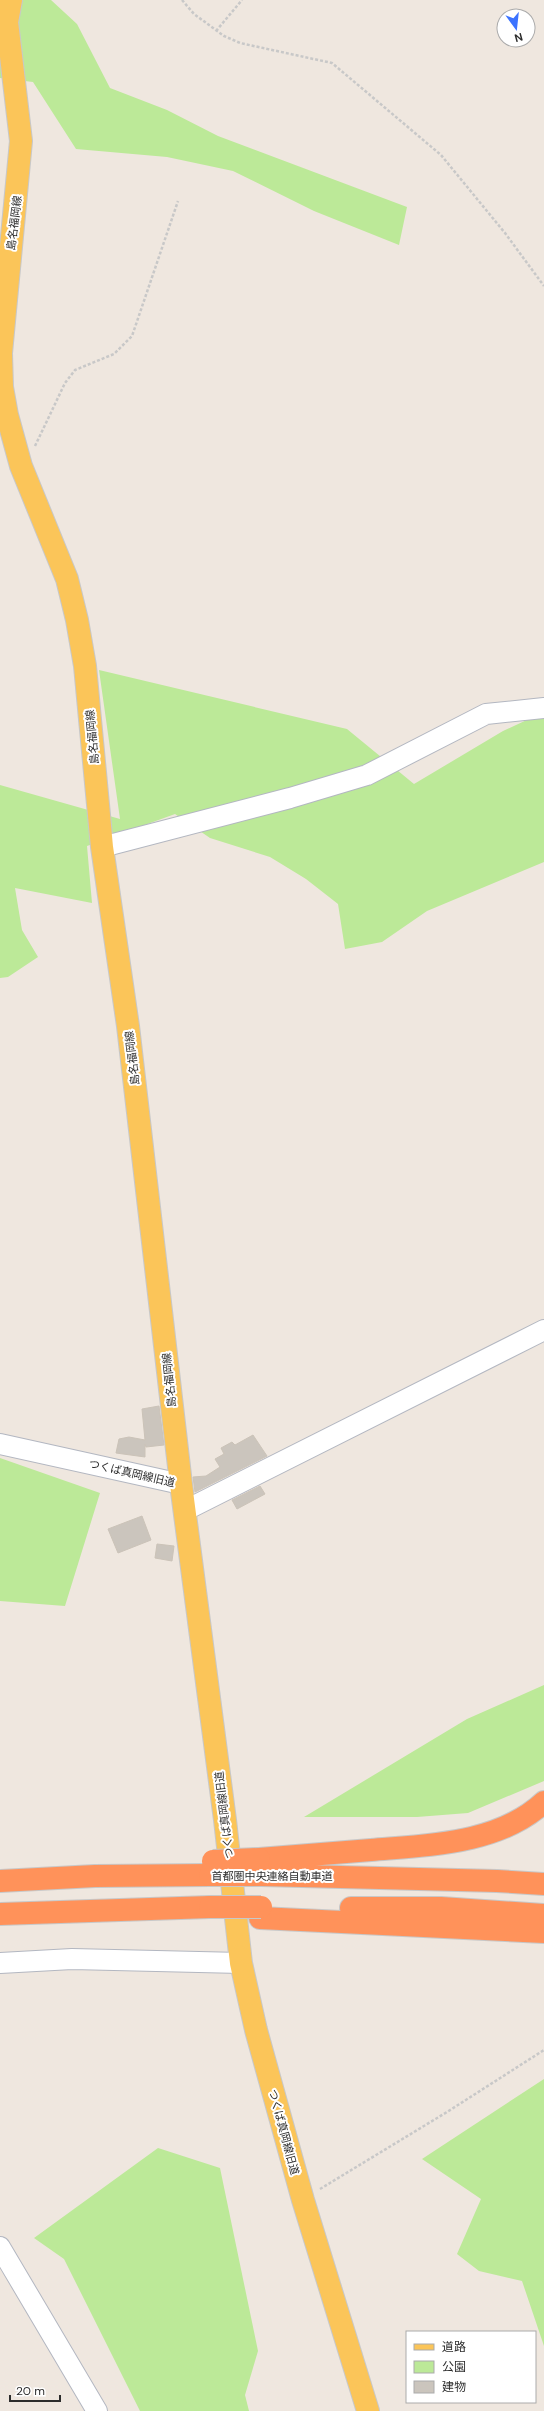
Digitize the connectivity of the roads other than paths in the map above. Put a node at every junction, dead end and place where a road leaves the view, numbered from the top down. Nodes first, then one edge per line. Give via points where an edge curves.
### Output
1 (11, 0) edge
2 (3, 26) edge
3 (544, 708) edge
4 (102, 847) junction
5 (544, 1330) edge
6 (0, 1444) edge
7 (181, 1484) junction
8 (184, 1511) junction
9 (544, 1802) edge
10 (260, 1867) junction
11 (0, 1881) edge
12 (544, 1884) edge
13 (261, 1913) junction
14 (6, 1914) edge
15 (544, 1915) edge
16 (544, 1932) edge
17 (0, 1963) edge
18 (241, 1963) junction
19 (0, 2247) edge
20 (97, 2411) edge
21 (368, 2411) edge

1 - 2 main road, 島名福岡線
2 - 4 main road, 島名福岡線 via 21,141 1,353 2,387 21,466 67,579 77,620 85,666
3 - 4 street via 486,714 367,775 290,798
4 - 7 main road, 島名福岡線 via 128,1026
5 - 8 street
6 - 7 street, つくば真岡線旧道
7 - 8 main road, つくば真岡線旧道
8 - 18 main road, つくば真岡線旧道 via 225,1820
9 - 10 highway via 514,1822 473,1838 439,1845
10 - 11 highway, 首都圏中央連絡自動車道, bridge
10 - 12 highway, 首都圏中央連絡自動車道
13 - 14 highway, bridge
13 - 15 highway via 441,1908
13 - 16 highway
17 - 18 street via 72,1959
18 - 21 main road, つくば真岡線旧道 via 256,2030 303,2200
19 - 20 street

